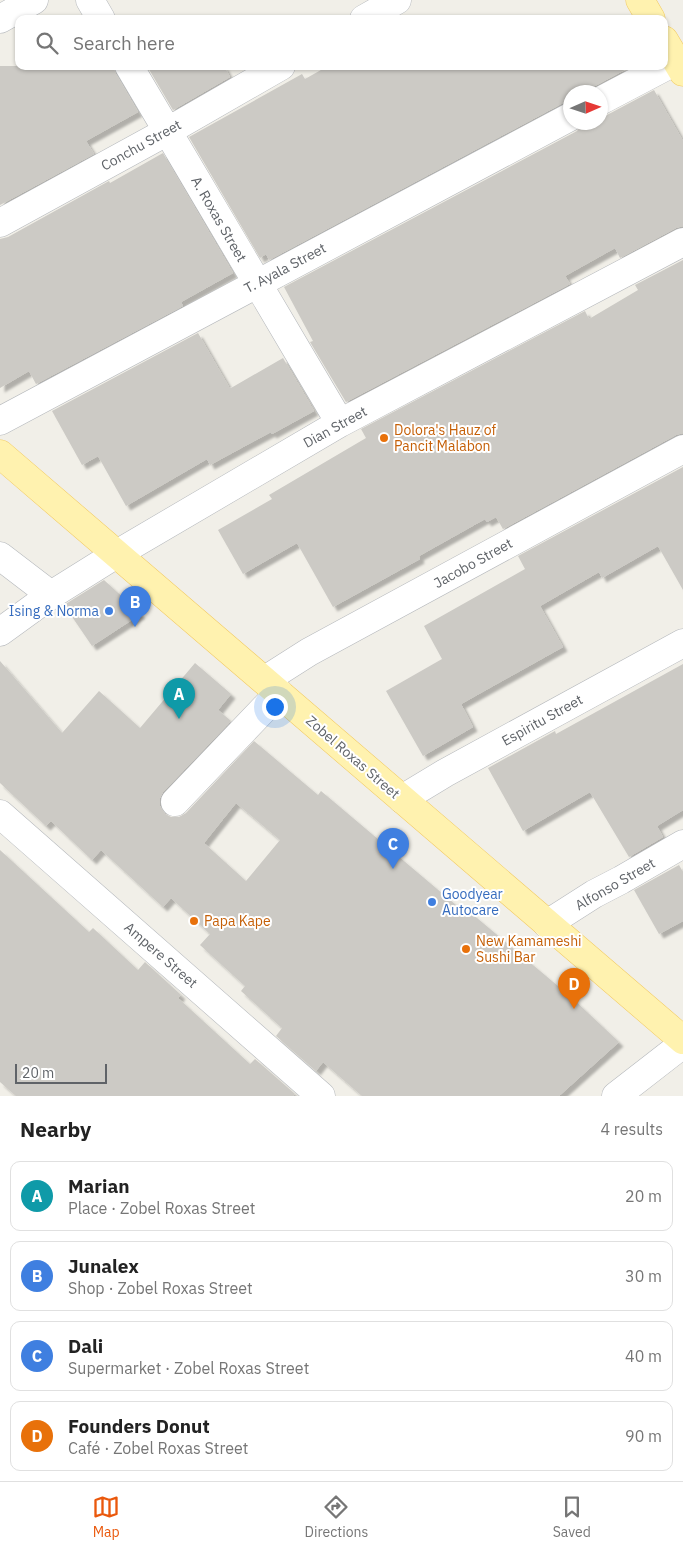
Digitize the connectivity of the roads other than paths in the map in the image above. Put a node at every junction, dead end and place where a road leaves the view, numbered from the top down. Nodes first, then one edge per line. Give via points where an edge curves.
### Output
1 (34, 0) edge
2 (90, 0) edge
3 (397, 0) edge
4 (640, 0) edge
5 (99, 15) edge
6 (371, 15) edge
7 (649, 15) edge
8 (0, 19) edge
9 (132, 70) edge
10 (274, 70) edge
11 (653, 70) edge
12 (608, 96) edge
13 (563, 121) edge
14 (168, 131) junction
15 (0, 222) edge
16 (683, 242) edge
17 (257, 283) junction
18 (0, 422) edge
19 (340, 423) junction
20 (683, 448) edge
21 (0, 454) edge
22 (115, 555) junction
23 (2, 562) edge
24 (51, 595) junction
25 (0, 631) edge
26 (683, 643) edge
27 (272, 687) junction
28 (402, 799) junction
29 (175, 802) dead end
30 (0, 814) edge
31 (683, 844) edge
32 (547, 924) junction
33 (683, 1042) edge
34 (321, 1096) edge
35 (616, 1096) edge

1 - 8 street
2 - 5 street
3 - 6 street
4 - 7 main road
9 - 14 street, A. Roxas Street
10 - 14 street, Conchu Street
11 - 12 street
13 - 17 street, T. Ayala Street
14 - 15 street, Conchu Street
14 - 17 street, A. Roxas Street
16 - 19 street, Dian Street
17 - 18 street, T. Ayala Street
17 - 19 street, A. Roxas Street
19 - 22 street, Dian Street
20 - 27 street, Jacobo Street via 309,652
21 - 22 main road, Zobel Roxas Street
22 - 24 street, Dian Street
22 - 27 main road, Zobel Roxas Street
23 - 24 street
24 - 25 street, Dian Street
26 - 28 street, Espiritu Street
27 - 28 main road, Zobel Roxas Street
27 - 29 street, Jacobo Street
28 - 32 main road, Zobel Roxas Street
30 - 34 street, Ampere Street
31 - 32 street, Alfonso Street
32 - 33 main road, Zobel Roxas Street
33 - 35 street

